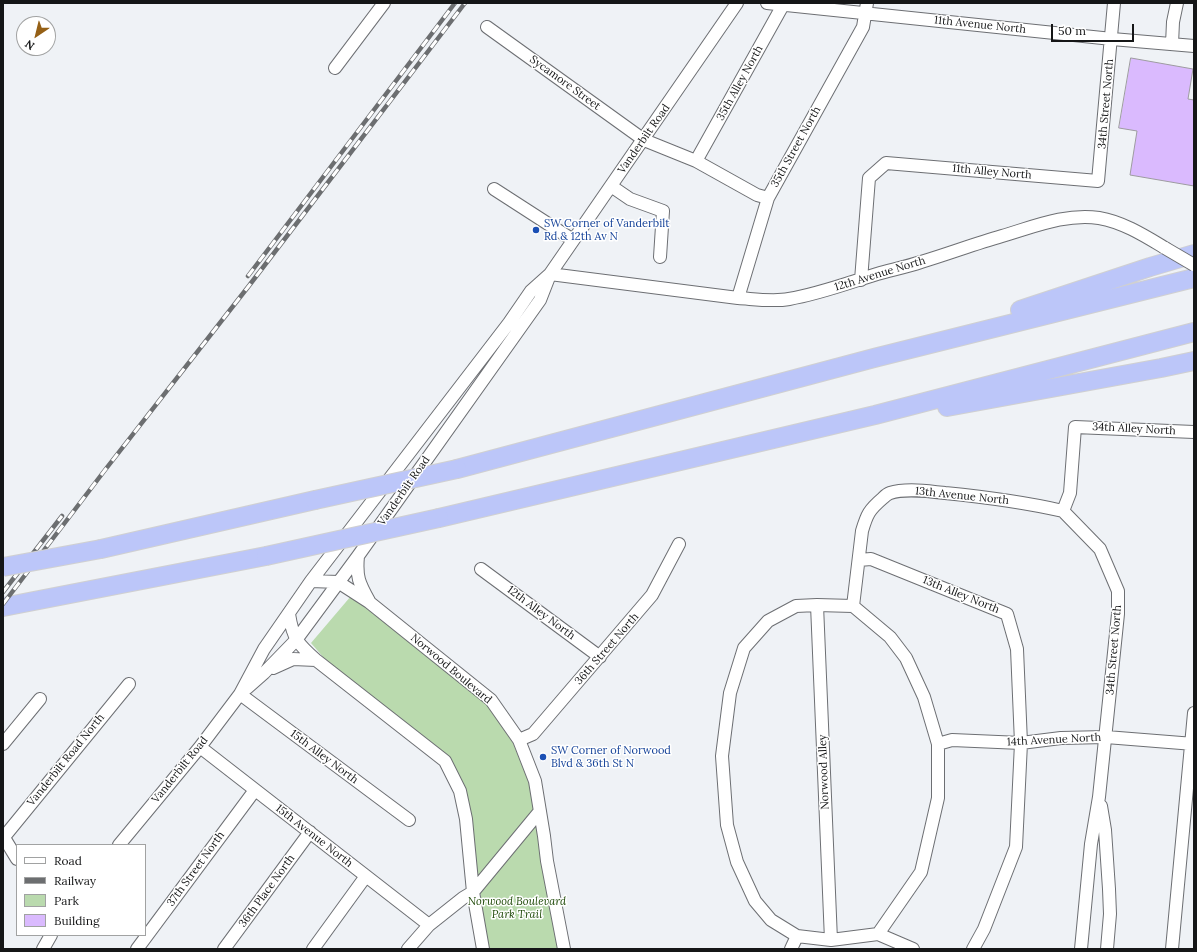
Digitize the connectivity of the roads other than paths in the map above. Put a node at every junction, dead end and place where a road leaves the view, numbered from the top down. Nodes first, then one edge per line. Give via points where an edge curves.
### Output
1 (384, 3) edge
2 (737, 3) edge
3 (767, 3) edge
4 (1114, 3) edge
5 (1177, 3) edge
6 (783, 5) junction
7 (866, 8) edge
8 (487, 27) dead end
9 (1112, 39) junction
10 (1172, 44) junction
11 (1194, 46) edge
12 (334, 68) dead end
13 (644, 140) junction
14 (696, 161) junction
15 (1098, 181) joint
16 (611, 186) junction
17 (494, 189) dead end
18 (768, 198) junction
19 (574, 240) junction
20 (1194, 254) edge
21 (660, 257) dead end
22 (1194, 265) edge
23 (550, 274) junction
24 (1194, 278) edge
25 (861, 280) junction
26 (738, 298) junction
27 (1194, 332) edge
28 (874, 358) junction
29 (1190, 361) edge
30 (875, 415) junction
31 (1194, 432) edge
32 (1063, 511) junction
33 (679, 544) dead end
34 (358, 556) junction
35 (859, 560) junction
36 (3, 567) edge
37 (481, 569) dead end
38 (311, 581) junction
39 (338, 582) junction
40 (369, 602) junction
41 (817, 605) junction
42 (853, 606) junction
43 (3, 607) edge
44 (289, 614) junction
45 (296, 640) junction
46 (600, 657) junction
47 (316, 660) junction
48 (264, 674) junction
49 (129, 684) dead end
50 (240, 694) junction
51 (40, 699) dead end
52 (1194, 713) edge
53 (1106, 737) junction
54 (519, 740) junction
55 (1021, 743) junction
56 (3, 744) edge
57 (938, 744) junction
58 (1193, 744) edge
59 (200, 747) junction
60 (255, 790) junction
61 (1099, 797) junction
62 (540, 810) junction
63 (409, 820) dead end
64 (310, 832) junction
65 (3, 836) edge
66 (120, 844) edge
67 (16, 857) edge
68 (366, 876) junction
69 (473, 892) junction
70 (429, 925) junction
71 (878, 934) junction
72 (50, 936) edge
73 (797, 936) junction
74 (831, 940) junction
75 (43, 949) edge
76 (137, 949) edge
77 (224, 949) edge
78 (313, 949) edge
79 (408, 949) edge
80 (483, 949) edge
81 (564, 949) edge
82 (791, 949) edge
83 (912, 949) edge
84 (973, 949) edge
85 (1081, 949) edge
86 (1107, 949) edge
87 (1172, 949) edge

1 - 12 street
2 - 13 street, Vanderbilt Road
3 - 6 street, 11th Avenue North
4 - 9 street, 34th Street North
5 - 10 street
6 - 7 street, 11th Avenue North
6 - 14 street, 35th Alley North
7 - 9 street, 11th Avenue North
7 - 18 street, 35th Street North via 863,27
8 - 13 street, Sycamore Street
9 - 10 street, 11th Avenue North
9 - 15 street, 34th Street North
10 - 11 street, 11th Avenue North
13 - 14 street
13 - 16 street, Vanderbilt Road
14 - 18 street via 757,195
15 - 25 street, 11th Alley North via 886,164 869,178
16 - 19 street, Vanderbilt Road
16 - 21 street via 630,199 663,211
17 - 19 street
18 - 26 street, 35th Street North
19 - 23 street, Vanderbilt Road
20 - 28 highway
22 - 25 street, 12th Avenue North, bridge via 1138,232 1117,223 1098,218 1076,217 1054,221
23 - 26 street, 12th Avenue North
23 - 34 street, Vanderbilt Road via 540,300
23 - 38 street, Vanderbilt Road via 531,291
24 - 28 highway
25 - 26 street, 12th Avenue North via 788,299
27 - 30 highway
28 - 36 highway, bridge via 457,469 101,549
29 - 30 highway via 957,406
30 - 43 highway, bridge via 439,518 266,556
31 - 32 street, 34th Alley North via 1075,427 1070,493
32 - 35 street, 13th Avenue North via 1029,503 962,494 909,490 889,493 872,507 866,519
32 - 53 street, 34th Street North via 1100,549 1118,591
33 - 46 street, 36th Street North via 652,595
34 - 39 street, Vanderbilt Road
34 - 40 street via 357,576
35 - 42 street
35 - 55 street, 13th Alley North via 871,559 1007,614 1017,649
37 - 46 street, 12th Alley North
38 - 39 street
38 - 44 street, Vanderbilt Road
39 - 40 street, Norwood Boulevard
39 - 45 street, Vanderbilt Road
40 - 54 street, Norwood Boulevard via 491,700
41 - 42 street
41 - 73 street via 796,606 768,621 744,648 730,693 722,756 727,825 737,862 755,901 771,920
41 - 74 street, Norwood Alley
42 - 57 street via 890,637 906,658 924,697
44 - 45 street
44 - 50 street, Vanderbilt Road via 264,649
45 - 47 street
45 - 48 street, Vanderbilt Road
46 - 54 street, 36th Street North via 533,734
47 - 48 street via 293,659
47 - 69 street via 445,761 460,791 466,819
48 - 50 street, Vanderbilt Road
49 - 65 street, Vanderbilt Road North
50 - 59 street, Vanderbilt Road
50 - 63 street, 15th Alley North
51 - 56 street
52 - 58 street
53 - 55 street, 14th Avenue North via 1061,738
53 - 58 street, 14th Avenue North
53 - 61 street, 34th Street North
54 - 62 street, Norwood Boulevard via 535,781
55 - 57 street, 14th Avenue North via 952,740
55 - 84 street via 1016,847 984,929
57 - 71 street via 938,798 921,872
58 - 87 street
59 - 60 street, 15th Avenue North
59 - 66 street, Vanderbilt Road
60 - 64 street, 15th Avenue North
60 - 76 street, 37th Street North
61 - 85 street, 34th Street North via 1091,844
61 - 86 street, 34th Street North via 1105,830 1109,889
62 - 69 street
62 - 81 street, Norwood Boulevard
64 - 68 street, 15th Avenue North
64 - 77 street, 36th Place North
65 - 67 street
68 - 70 street, 15th Avenue North
68 - 78 street
69 - 70 street
69 - 80 street
70 - 79 street
71 - 74 street
71 - 83 street
72 - 75 street
73 - 74 street
73 - 82 street

